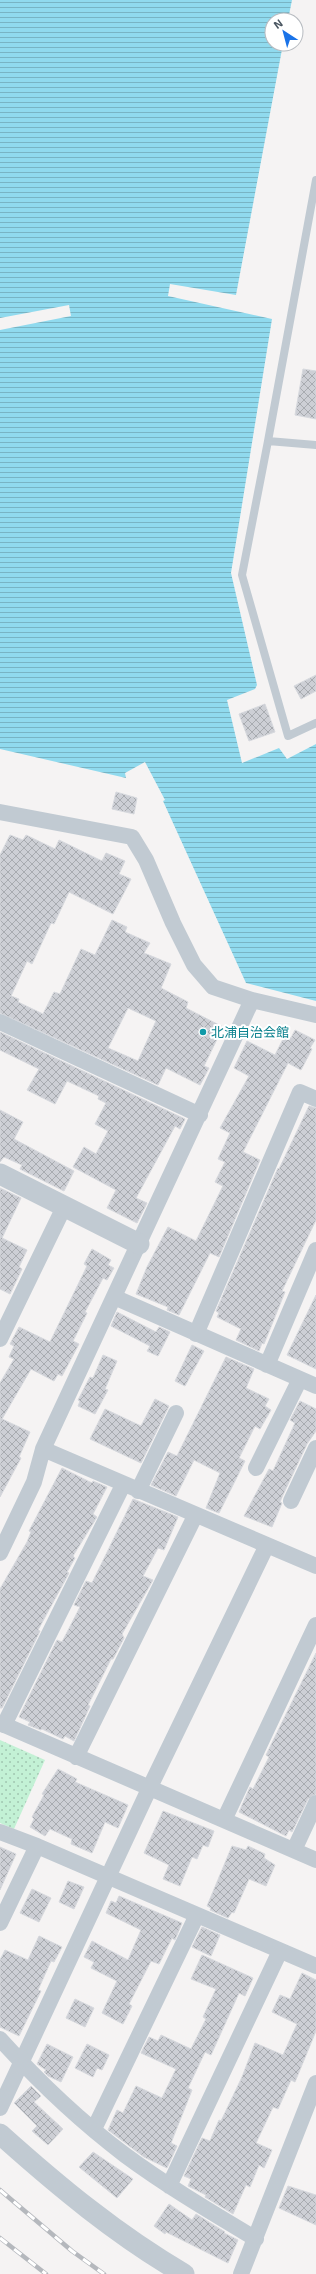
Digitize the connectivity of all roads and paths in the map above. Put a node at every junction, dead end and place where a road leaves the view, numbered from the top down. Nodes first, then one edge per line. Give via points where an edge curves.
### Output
1 (316, 180) edge
2 (268, 441) junction
3 (316, 445) edge
4 (316, 723) edge
5 (0, 812) edge
6 (252, 1000) junction
7 (316, 1015) edge
8 (0, 1022) edge
9 (316, 1099) edge
10 (200, 1115) junction
11 (0, 1174) edge
12 (64, 1207) junction
13 (139, 1244) junction
14 (316, 1250) edge
15 (114, 1297) junction
16 (196, 1334) junction
17 (0, 1339) edge
18 (266, 1365) junction
19 (300, 1379) junction
20 (316, 1386) edge
21 (176, 1413) dead end
22 (316, 1448) edge
23 (43, 1449) junction
24 (256, 1468) dead end
25 (130, 1488) junction
26 (291, 1501) dead end
27 (195, 1516) junction
28 (267, 1546) junction
29 (0, 1554) edge
30 (316, 1566) edge
31 (316, 1625) edge
32 (2, 1724) edge
33 (76, 1757) junction
34 (150, 1787) junction
35 (316, 1803) edge
36 (224, 1820) junction
37 (0, 1832) edge
38 (37, 1846) junction
39 (294, 1850) junction
40 (316, 1860) edge
41 (109, 1877) junction
42 (197, 1914) junction
43 (0, 1923) edge
44 (280, 1951) junction
45 (316, 1966) edge
46 (0, 2039) edge
47 (22, 2063) junction
48 (316, 2083) edge
49 (0, 2108) edge
50 (94, 2129) junction
51 (0, 2134) edge
52 (169, 2186) junction
53 (256, 2238) junction
54 (184, 2274) edge
55 (241, 2274) edge

1 - 2 lane
2 - 3 lane
2 - 4 lane via 242,575 288,736
5 - 6 street via 132,837 146,860 194,965 213,987
6 - 7 street
6 - 10 street
8 - 10 street
9 - 16 street via 300,1092
10 - 13 street
11 - 12 street
12 - 13 street
12 - 17 street
13 - 15 street
14 - 18 street
15 - 16 street
15 - 23 street
16 - 18 street
18 - 19 street
19 - 20 street
19 - 24 street
21 - 25 street
22 - 26 street
23 - 25 street
23 - 29 street via 34,1482
25 - 27 street
25 - 32 street
27 - 28 street
27 - 33 street
28 - 30 street
28 - 34 street
31 - 36 street
32 - 33 street
33 - 34 street
34 - 36 street
34 - 41 street
35 - 39 street
36 - 39 street
37 - 38 street
38 - 41 street
38 - 43 street
39 - 40 street
41 - 42 street
41 - 47 street
42 - 44 street
42 - 50 street
44 - 45 street
44 - 52 street
46 - 47 street
47 - 49 street
47 - 50 street
48 - 53 street
50 - 52 street
51 - 54 street via 109,2226
52 - 53 street
53 - 55 street

